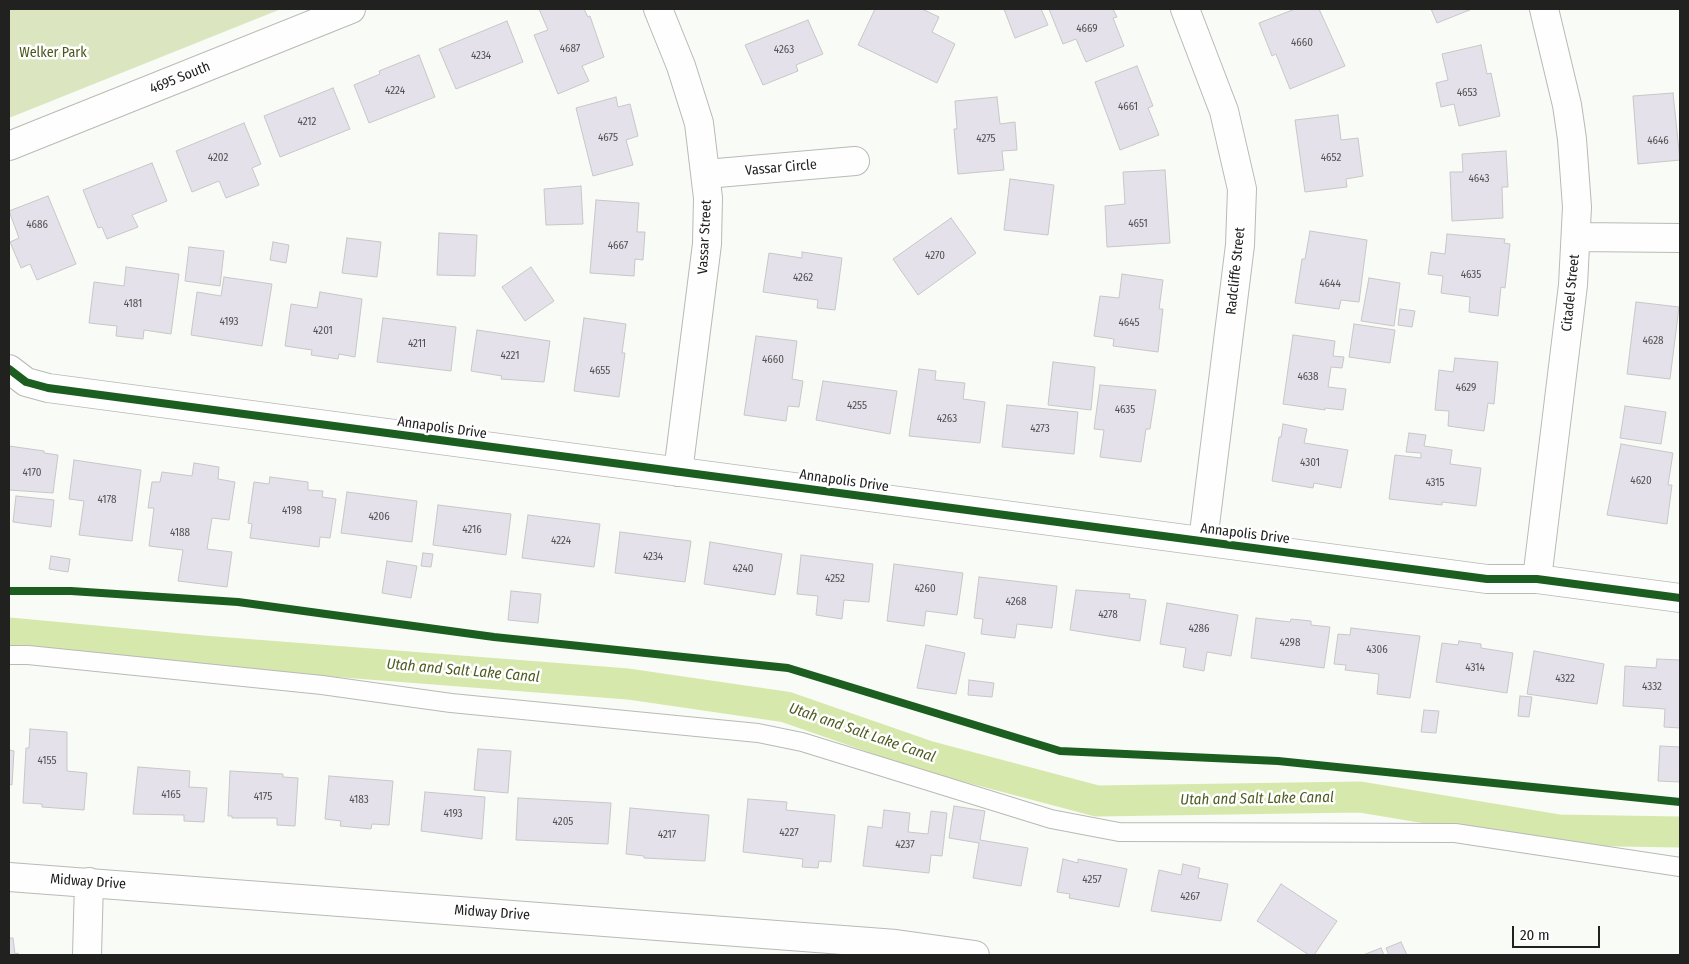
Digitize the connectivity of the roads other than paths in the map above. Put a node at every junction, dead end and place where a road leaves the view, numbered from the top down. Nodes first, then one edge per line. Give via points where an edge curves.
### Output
1 (351, 9) edge
2 (658, 9) edge
3 (1185, 9) edge
4 (1544, 9) edge
5 (9, 146) edge
6 (855, 161) dead end
7 (706, 174) junction
8 (1577, 237) junction
9 (1680, 238) edge
10 (9, 370) edge
11 (678, 472) junction
12 (1203, 541) junction
13 (1537, 579) junction
14 (1680, 598) edge
15 (9, 655) edge
16 (1680, 867) edge
17 (9, 877) edge
18 (89, 882) junction
19 (87, 955) edge
20 (975, 955) edge

1 - 5 street, 4695 South
2 - 7 street, Vassar Street via 692,95
3 - 12 street, Radcliffe Street via 1224,111 1242,189 1240,245
4 - 8 street, Citadel Street via 1572,139
6 - 7 street, Vassar Circle
7 - 11 street, Vassar Street via 707,244
8 - 9 street
8 - 13 street, Citadel Street
10 - 11 street, Annapolis Drive via 26,382 48,388
11 - 12 street, Annapolis Drive
12 - 13 street, Annapolis Drive via 1487,578
13 - 14 street, Annapolis Drive
15 - 16 lane via 322,684 451,703 758,732 802,742 1051,819 1119,832 1455,832
17 - 18 street, Midway Drive
18 - 19 street
18 - 20 street, Midway Drive via 896,944

